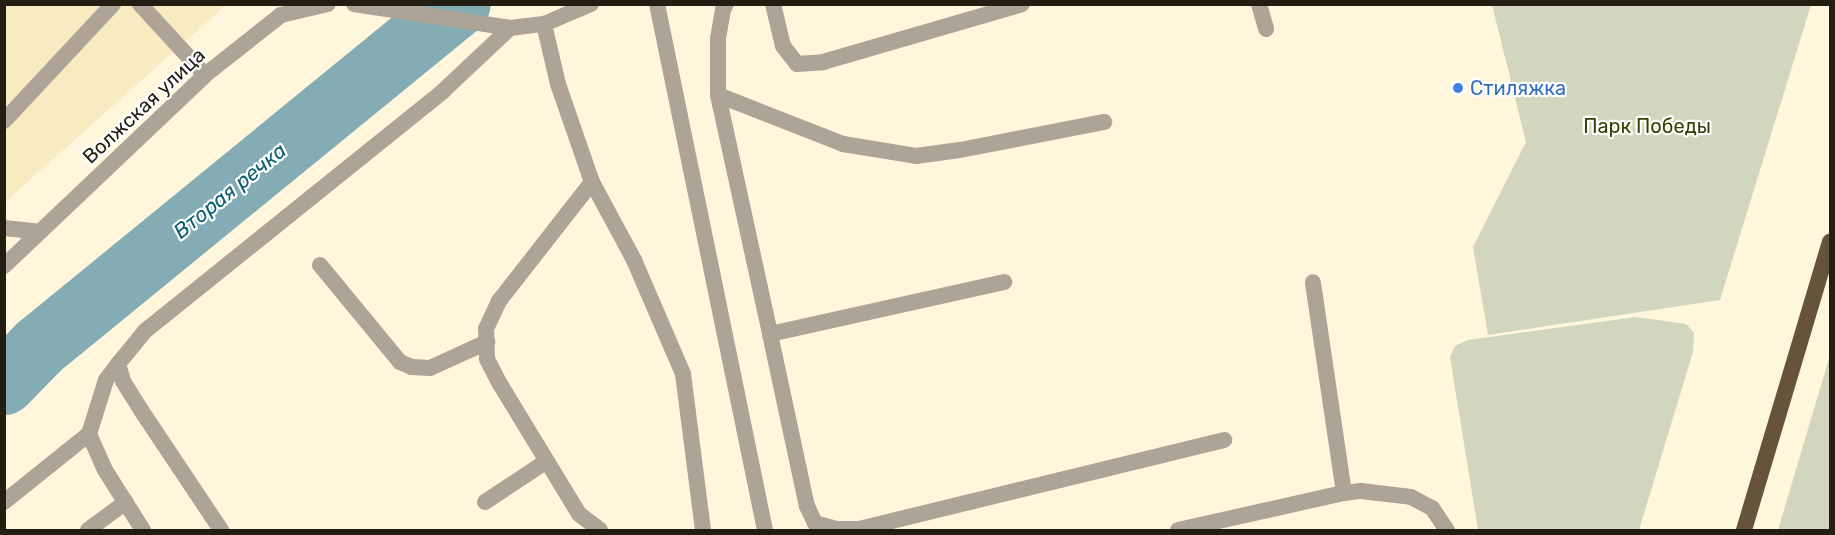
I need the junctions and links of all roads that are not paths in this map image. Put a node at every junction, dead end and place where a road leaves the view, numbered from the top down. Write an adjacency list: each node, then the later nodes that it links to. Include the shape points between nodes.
1 (113, 4): 16 (street)
2 (140, 4): 14 (street)
3 (328, 4): 14 (street, Волжская улица, via 281,15)
4 (354, 4): 12 (street)
5 (591, 4): 11 (street)
6 (657, 4): 41 (street)
7 (726, 4): 15 (street, via 718,39)
8 (773, 4): 9 (street, via 783,46 797,64 823,62)
9 (1022, 4)
10 (1259, 4): 13 (street)
11 (544, 24): 12 (street); 18 (street, via 558,84)
12 (510, 28): 28 (street, via 444,91 146,331)
13 (1266, 29)
14 (205, 75): 20 (street, Волжская улица)
15 (718, 95): 17 (street, via 843,144 916,156); 26 (street)
16 (4, 121)
17 (1104, 122)
18 (592, 182): 27 (street, via 499,302 486,329); 40 (street, via 634,261 683,374)
19 (4, 228): 20 (street)
20 (40, 232): 23 (street, Волжская улица)
21 (1830, 242): 44 (highway)
22 (320, 265): 27 (street, via 400,362 422,370)
23 (4, 266)
24 (1004, 282): 26 (street)
25 (1313, 282): 32 (street)
26 (770, 334): 30 (street, via 807,506 815,523 836,529 859,529)
27 (487, 342): 31 (street, via 487,359)
28 (118, 364): 29 (street, via 106,380); 38 (street, via 123,381)
29 (88, 434): 33 (street); 34 (street)
30 (1224, 440)
31 (547, 461): 35 (street); 39 (street, via 579,514)
32 (1344, 493): 42 (street); 43 (street, via 1361,491 1411,498 1432,508)
33 (4, 502)
34 (126, 502): 36 (street); 37 (street)
35 (484, 502)
36 (88, 531)
37 (143, 531)
38 (221, 531)
39 (600, 531)
40 (703, 531)
41 (765, 531)
42 (1178, 531)
43 (1447, 531)
44 (1744, 531)

